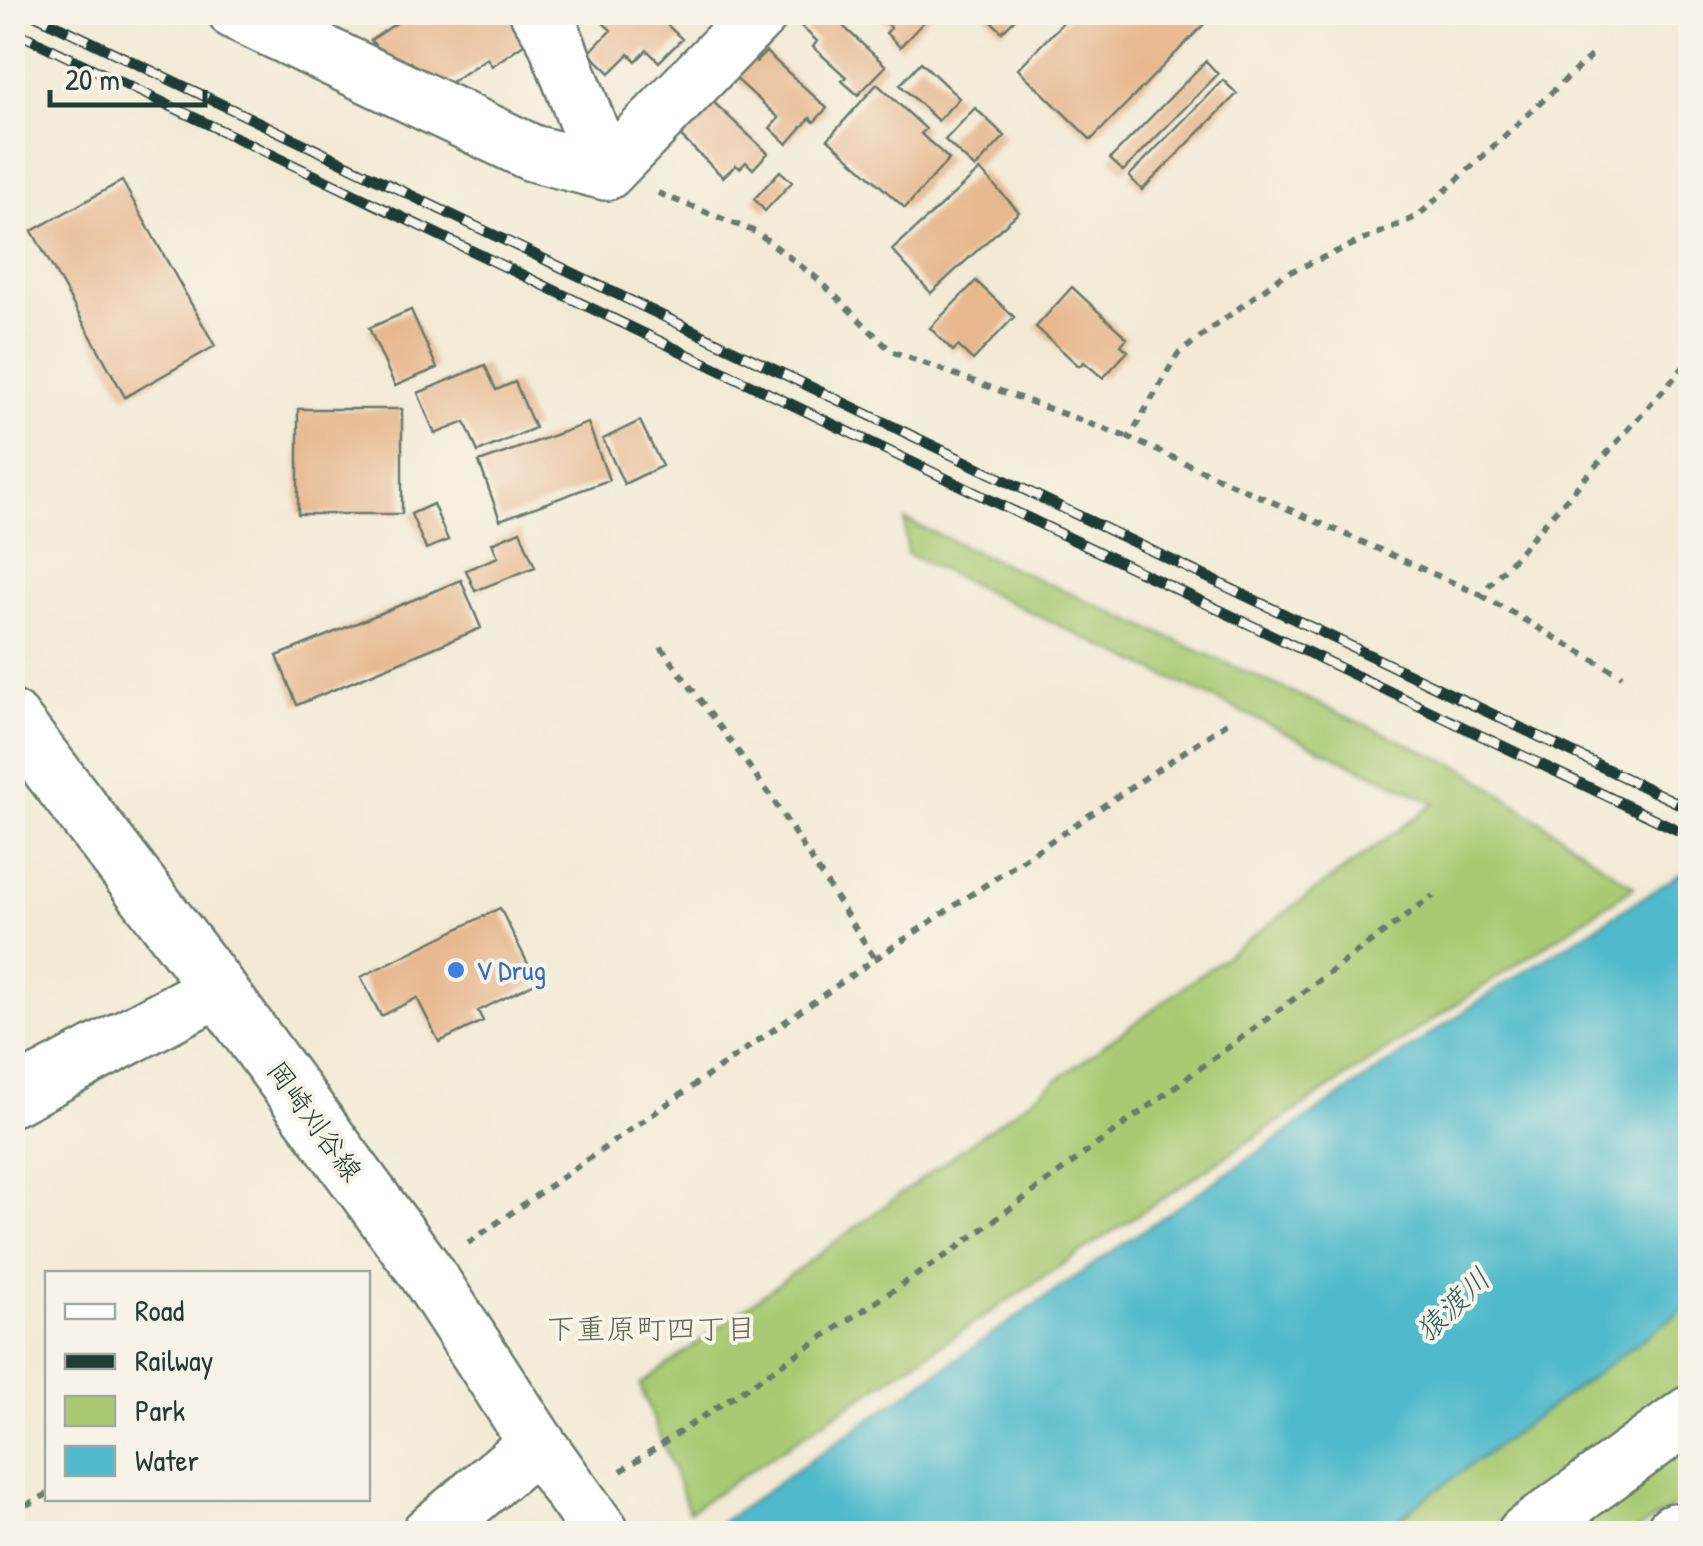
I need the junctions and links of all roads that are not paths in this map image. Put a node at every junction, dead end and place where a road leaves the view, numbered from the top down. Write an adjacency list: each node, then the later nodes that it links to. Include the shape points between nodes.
1 (236, 12): 4 (main road, via 532,154)
2 (538, 12): 4 (main road, via 555,39)
3 (761, 12): 4 (main road)
4 (606, 172)
5 (12, 720): 6 (main road, 岡崎刈谷線)
6 (218, 989): 7 (main road); 9 (main road, 岡崎刈谷線, via 426,1272)
7 (12, 1098)
8 (1690, 1414): 12 (main road)
9 (537, 1443): 10 (main road, 岡崎刈谷線); 11 (main road)
10 (590, 1516)
11 (428, 1534)
12 (1525, 1534)

